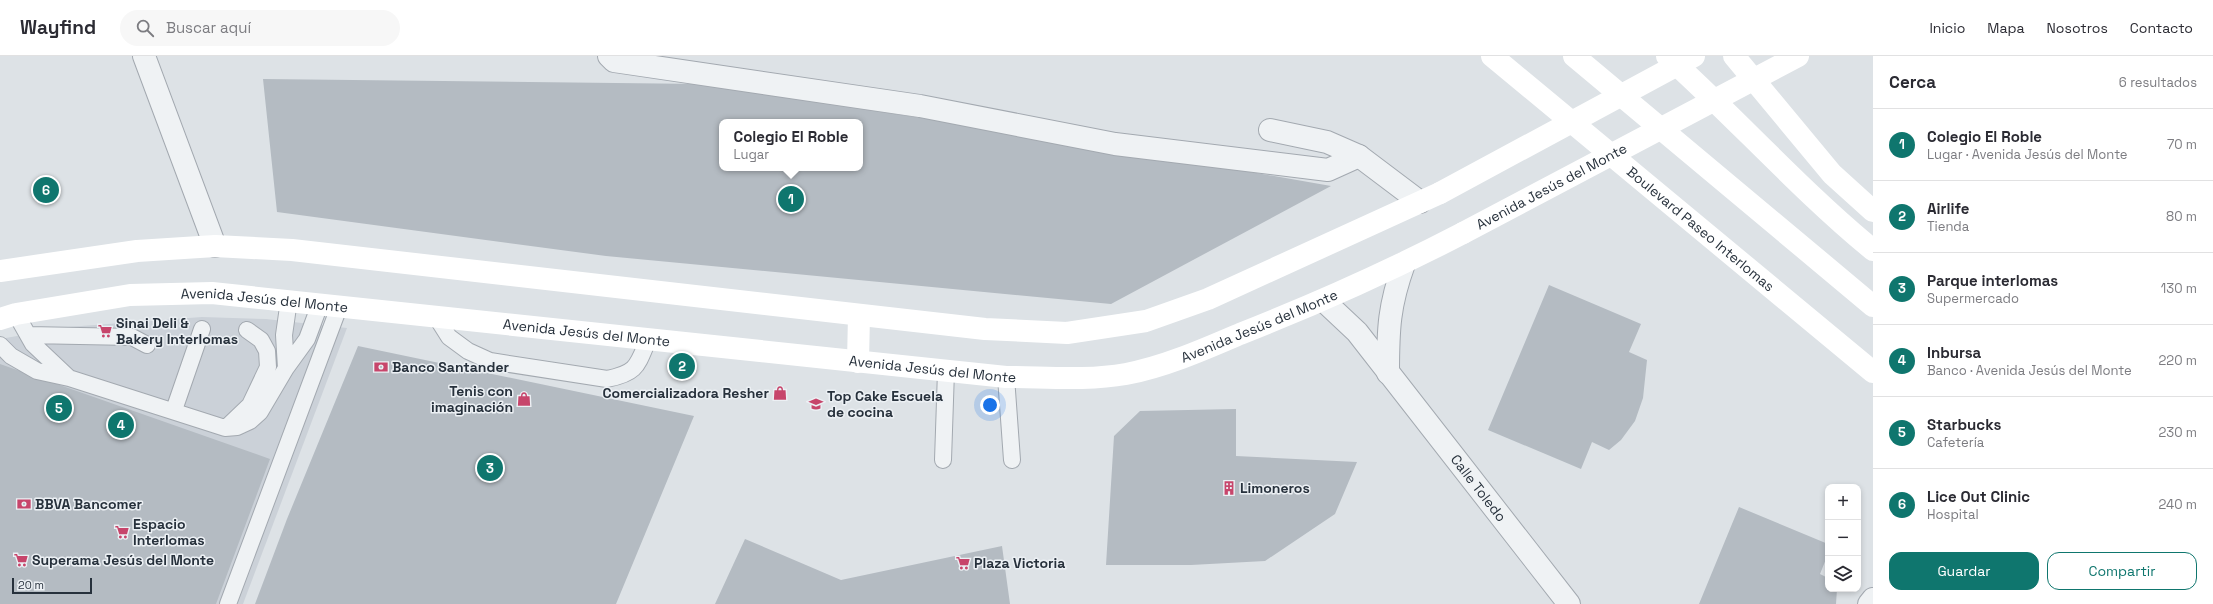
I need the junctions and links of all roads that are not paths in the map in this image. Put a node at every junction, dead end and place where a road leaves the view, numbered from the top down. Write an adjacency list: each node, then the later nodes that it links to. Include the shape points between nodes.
1 (144, 56): 13 (street)
2 (609, 56): 10 (street, via 614,61 920,106 1114,144 1328,170)
3 (1492, 56): 34 (main road, Boulevard Paseo Interlomas)
4 (1574, 56): 20 (main road)
5 (1667, 56): 14 (main road, via 1718,102 1811,197)
6 (1694, 56): 11 (main road, bridge)
7 (1734, 56): 12 (main road, via 1832,174)
8 (1798, 56): 15 (main road, Avenida Jesús del Monte, bridge)
9 (1270, 130): 10 (street, via 1327,142)
10 (1359, 156): 11 (street)
11 (1420, 202): 21 (main road, via 1208,299 1146,321 1067,333 985,330)
12 (1873, 211)
13 (215, 246): 16 (main road, via 137,251); 21 (main road, via 292,250)
14 (1873, 250)
15 (1404, 264): 18 (main road, Avenida Jesús del Monte); 33 (street, via 1389,316)
16 (0, 271)
17 (289, 300): 19 (main road, Avenida Jesús del Monte); 22 (main road, Avenida Jesús del Monte, via 212,293 130,295); 31 (lane, via 284,335)
18 (1324, 301): 33 (street, Calle Toledo, via 1357,332); 35 (main road, Avenida Jesús del Monte, via 1188,355 1126,374 1070,378)
19 (330, 306): 23 (main road, Avenida Jesús del Monte); 31 (lane); 42 (lane)
20 (1873, 306)
21 (859, 315): 30 (main road)
22 (8, 317): 26 (lane)
23 (437, 318): 27 (main road, Avenida Jesús del Monte); 27 (lane, via 449,337 468,351 490,361 607,379 626,375 639,363)
24 (202, 329): 37 (lane)
25 (247, 330): 38 (lane, via 264,345 268,367 250,405)
26 (28, 335): 29 (lane, via 132,337); 36 (lane, via 33,344)
27 (648, 340): 30 (main road, Avenida Jesús del Monte)
28 (0, 345): 36 (lane, via 11,356 37,371)
29 (146, 345)
30 (858, 362): 32 (main road, Avenida Jesús del Monte)
31 (286, 368): 38 (lane, via 260,412 250,421 237,427)
32 (946, 371): 35 (main road, Avenida Jesús del Monte); 39 (lane)
33 (1388, 372): 43 (street, Calle Toledo)
34 (1873, 372)
35 (1006, 377): 40 (lane)
36 (69, 378): 37 (lane)
37 (174, 410): 38 (lane)
38 (226, 428)
39 (943, 460)
40 (1012, 460)
41 (1873, 599): 44 (street)
42 (228, 604)
43 (1569, 604)
44 (1869, 604)

